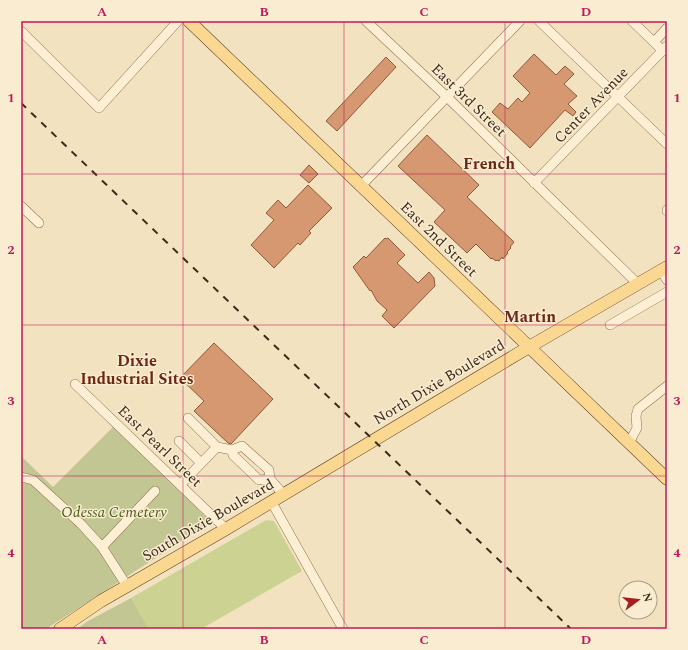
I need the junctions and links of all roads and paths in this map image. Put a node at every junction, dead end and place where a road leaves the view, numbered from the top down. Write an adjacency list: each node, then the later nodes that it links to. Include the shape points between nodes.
1 (178, 21): 9 (street, via 99,108)
2 (189, 21): 16 (main road, East 2nd Street)
3 (366, 21): 12 (street, East 3rd Street)
4 (520, 21): 12 (street)
5 (539, 21): 13 (street)
6 (632, 21): 10 (street)
7 (641, 21): 10 (street)
8 (667, 28): 10 (street)
9 (21, 31)
10 (656, 40): 11 (street)
11 (665, 48): 13 (street, Center Avenue)
12 (447, 97): 15 (street, East 3rd Street); 16 (street)
13 (618, 97): 14 (street); 15 (street, Center Avenue)
14 (667, 144)
15 (534, 183): 20 (street, East 3rd Street)
16 (361, 186): 23 (main road, East 2nd Street)
17 (21, 206): 18 (street)
18 (39, 223)
19 (665, 272): 20 (main road, North Dixie Boulevard)
20 (638, 284): 23 (main road, North Dixie Boulevard)
21 (667, 292): 22 (street)
22 (610, 325)
23 (529, 347): 27 (main road, North Dixie Boulevard); 29 (main road, East 2nd Street)
24 (74, 384): 36 (street, East Pearl Street)
25 (667, 386): 29 (street, via 638,409 637,428)
26 (188, 418): 30 (street)
27 (373, 440): 38 (main road, South Dixie Boulevard)
28 (179, 441): 32 (street)
29 (629, 443): 35 (main road, East 2nd Street)
30 (217, 447): 31 (street); 32 (street)
31 (232, 450): 34 (street, via 260,480); 34 (street, via 242,446 269,470)
32 (201, 463): 36 (street)
33 (21, 477): 41 (street, via 34,480)
34 (270, 479): 38 (street)
35 (667, 479)
36 (180, 485): 40 (street, East Pearl Street)
37 (155, 491): 41 (street)
38 (283, 494): 39 (main road, South Dixie Boulevard)
39 (271, 501): 40 (main road, South Dixie Boulevard); 44 (street)
40 (226, 529): 42 (main road, South Dixie Boulevard)
41 (102, 547): 42 (street)
42 (127, 586): 43 (main road, South Dixie Boulevard)
43 (60, 629)
44 (343, 629)

